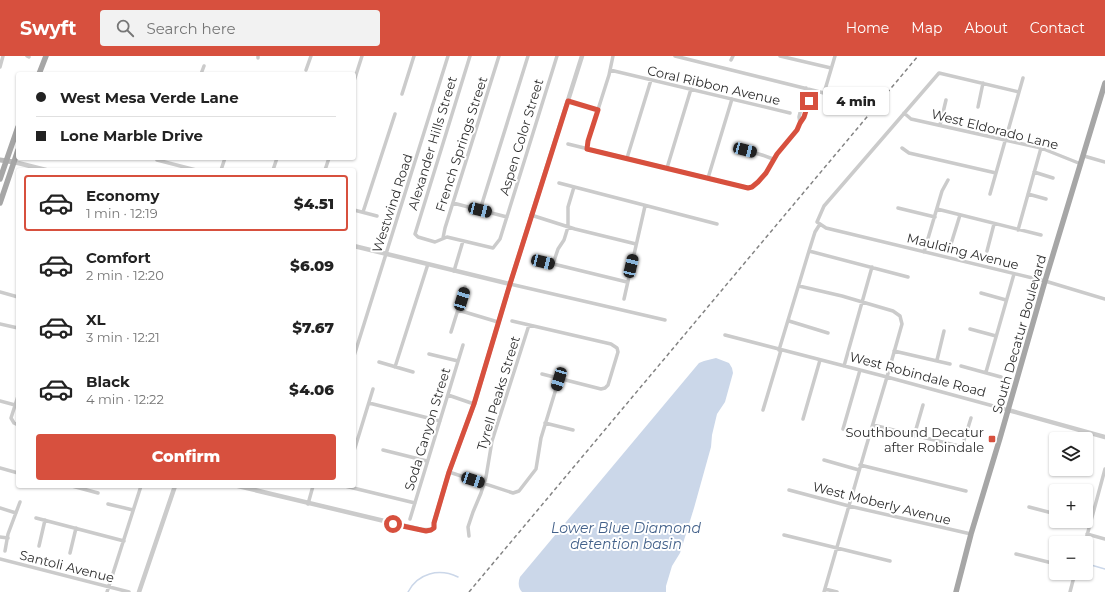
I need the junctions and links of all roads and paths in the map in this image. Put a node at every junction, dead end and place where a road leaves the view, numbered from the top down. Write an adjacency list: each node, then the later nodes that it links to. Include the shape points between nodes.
1 (4, 56): 17 (street)
2 (46, 56): 21 (main road)
3 (311, 56): 19 (street)
4 (362, 56): 23 (street)
5 (414, 56): 33 (street)
6 (448, 56): 105 (street, Westwind Road)
7 (470, 56): 97 (street, Alexander Hills Street, via 416,228 416,236 435,242)
8 (499, 56): 79 (street, French Springs Street)
9 (528, 56): 84 (street)
10 (557, 56): 89 (street, Aspen Color Street)
11 (582, 56): 37 (street)
12 (614, 56): 20 (street)
13 (675, 56): 28 (street)
14 (780, 56): 18 (street)
15 (835, 56): 18 (street)
16 (204, 66): 22 (street)
17 (0, 67)
18 (831, 68): 32 (street)
19 (306, 70)
20 (610, 70): 25 (street, Coral Ribbon Avenue); 39 (street)
21 (41, 72)
22 (202, 72)
23 (356, 75)
24 (1023, 78): 31 (street)
25 (651, 80): 29 (street, Coral Ribbon Avenue); 55 (street)
26 (983, 83): 31 (street); 38 (street); 41 (street, via 939,73)
27 (1105, 83): 54 (main road, South Decatur Boulevard)
28 (806, 88): 30 (street); 43 (street, via 799,116)
29 (691, 90): 35 (street, Coral Ribbon Avenue); 66 (street)
30 (812, 90): 32 (street); 43 (street)
31 (1019, 92): 46 (street)
32 (824, 93): 34 (street)
33 (402, 94)
34 (836, 96)
35 (732, 99): 40 (street, Coral Ribbon Avenue); 69 (street)
36 (946, 100): 44 (street)
37 (568, 101): 39 (street); 86 (street)
38 (978, 107)
39 (598, 110): 50 (street)
40 (790, 113)
41 (904, 113): 44 (street, West Eldorado Lane, via 911,118); 91 (street, via 824,206)
42 (395, 114): 85 (street)
43 (800, 123): 56 (street)
44 (940, 125): 46 (street, West Eldorado Lane)
45 (16, 131): 57 (main road)
46 (1006, 141): 49 (street, West Eldorado Lane); 68 (street)
47 (568, 144): 50 (street)
48 (902, 148): 68 (street, via 909,153)
49 (1041, 148): 63 (street, West Eldorado Lane); 67 (street)
50 (587, 149): 55 (street)
51 (745, 150): 56 (street)
52 (0, 156): 57 (main road)
53 (16, 156): 60 (main road)
54 (1084, 156): 61 (street); 63 (main road, South Decatur Boulevard)
55 (627, 158): 66 (street)
56 (773, 159): 69 (street, via 766,173 752,187)
57 (3, 160): 60 (main road); 71 (main road)
58 (157, 160): 62 (street)
59 (172, 160): 62 (street)
60 (14, 162): 64 (street); 78 (main road)
61 (1105, 162)
62 (171, 164): 65 (street)
63 (1081, 164): 113 (main road, South Decatur Boulevard)
64 (38, 168)
65 (188, 168)
66 (667, 168): 69 (street)
67 (1034, 172): 70 (street); 76 (street)
68 (996, 173): 75 (street)
69 (708, 178)
70 (1053, 178)
71 (0, 179)
72 (948, 180): 82 (street)
73 (559, 183): 74 (street)
74 (574, 187): 80 (street); 94 (street, via 569,202)
75 (990, 194)
76 (1028, 194): 77 (street); 95 (street)
77 (1046, 198)
78 (0, 203)
79 (453, 203): 84 (street); 97 (street, French Springs Street)
80 (645, 206): 92 (street); 99 (street)
81 (898, 208): 90 (street)
82 (937, 209): 87 (street); 90 (street)
83 (356, 210): 85 (street)
84 (480, 210): 89 (street)
85 (363, 212): 88 (street)
86 (531, 215): 94 (street); 115 (street)
87 (960, 215): 93 (street); 100 (street)
88 (377, 216)
89 (507, 217): 98 (street, Aspen Color Street, via 496,246 491,248)
90 (934, 217): 104 (street)
91 (818, 223): 102 (street); 104 (street, Maulding Avenue, via 826,228)
92 (717, 224)
93 (994, 224): 95 (street); 103 (street)
94 (568, 227): 99 (street); 108 (street)
95 (1018, 230): 96 (street)
96 (1041, 236)
97 (443, 238): 98 (street)
98 (463, 241): 110 (street)
99 (636, 244): 114 (street)
100 (951, 244)
101 (356, 246): 105 (street)
102 (809, 251): 109 (street); 116 (street)
103 (987, 251)
104 (924, 252): 111 (street, Maulding Avenue)
105 (386, 254): 107 (street); 140 (street, Westwind Road)
106 (534, 259): 108 (street)
107 (428, 264): 110 (street); 151 (street)
108 (553, 264): 114 (street)
109 (872, 267): 112 (street); 124 (street)
110 (454, 270): 115 (street)
111 (1014, 274): 113 (street, Maulding Avenue); 123 (street)
112 (908, 277)
113 (1045, 281): 122 (street, Maulding Avenue); 168 (main road, South Decatur Boulevard)
114 (627, 282): 121 (street)
115 (510, 284): 127 (street); 129 (street)
116 (799, 286): 124 (street); 128 (street)
117 (465, 287): 125 (street)
118 (0, 292): 120 (street)
119 (981, 293): 123 (street)
120 (16, 296)
121 (624, 299)
122 (1105, 299)
123 (1006, 300): 138 (street)
124 (862, 302): 142 (street, via 893,311 900,316 902,324); 149 (street)
125 (458, 310): 129 (street); 135 (street)
126 (512, 320): 131 (street)
127 (665, 320)
128 (789, 321): 136 (street); 141 (street)
129 (498, 322): 164 (street)
130 (0, 324): 132 (street)
131 (529, 325): 158 (street, via 611,344 617,348 618,352 605,388 601,390); 191 (street, Tyrell Peaks Street, via 492,441)
132 (16, 328)
133 (970, 329): 138 (street)
134 (944, 331): 145 (street)
135 (451, 332)
136 (828, 332)
137 (725, 335): 141 (street, West Robindale Road)
138 (996, 336): 154 (street)
139 (463, 345): 146 (street, Soda Canyon Street)
140 (356, 350)
141 (780, 350): 144 (street, West Robindale Road); 167 (street)
142 (894, 351): 145 (street); 156 (street)
143 (429, 354): 146 (street)
144 (820, 360): 149 (street, West Robindale Road); 170 (street)
145 (937, 360): 148 (street)
146 (458, 361): 160 (street, Soda Canyon Street)
147 (379, 362): 151 (street)
148 (950, 364)
149 (844, 366): 152 (street, West Robindale Road)
150 (961, 366): 154 (street)
151 (395, 367): 153 (street)
152 (860, 370): 156 (street, West Robindale Road); 175 (street)
153 (413, 372)
154 (986, 372): 157 (street)
155 (542, 374): 158 (street)
156 (887, 377): 168 (street, West Robindale Road); 174 (street)
157 (1001, 377)
158 (559, 379): 172 (street)
159 (373, 388): 163 (street)
160 (448, 395): 164 (street); 171 (street, Soda Canyon Street)
161 (0, 401): 165 (street)
162 (16, 402): 165 (street)
163 (369, 403): 171 (street); 179 (street)
164 (474, 404): 190 (street)
165 (15, 405): 173 (street, via 11,418)
166 (923, 405): 177 (street)
167 (763, 410)
168 (1008, 410): 178 (street, West Robindale Road); 217 (main road, South Decatur Boulevard)
169 (971, 418): 180 (street)
170 (803, 420)
171 (440, 421): 184 (street, Soda Canyon Street)
172 (545, 423): 176 (street); 191 (street, via 536,469 519,491 513,493)
173 (16, 424)
174 (873, 425): 177 (street); 185 (street)
175 (843, 429)
176 (573, 430)
177 (914, 436): 180 (street)
178 (1105, 437)
179 (356, 445)
180 (962, 447): 182 (street)
181 (383, 450): 184 (street)
182 (979, 451)
183 (824, 460): 188 (street)
184 (427, 462): 202 (street, Soda Canyon Street)
185 (860, 465): 188 (street); 199 (street)
186 (0, 468): 189 (street)
187 (1105, 469): 211 (street)
188 (859, 470): 205 (street)
189 (16, 472)
190 (449, 472): 191 (street); 204 (street, via 434,528 431,530)
191 (484, 484): 220 (street, Tyrell Peaks Street, via 469,523)
192 (82, 488): 200 (street)
193 (140, 488): 208 (street)
194 (174, 488): 238 (street)
195 (246, 488): 204 (street)
196 (312, 488): 204 (street)
197 (353, 488): 202 (street)
198 (790, 490): 205 (street, West Moberly Avenue)
199 (966, 491)
200 (98, 493)
201 (20, 502): 210 (street)
202 (415, 503): 213 (street, Soda Canyon Street)
203 (108, 504): 208 (street)
204 (308, 504)
205 (849, 506): 217 (street, West Moberly Avenue); 226 (street)
206 (1028, 506): 209 (street)
207 (0, 508): 210 (street)
208 (134, 510): 224 (street)
209 (1049, 512)
210 (16, 513): 222 (street)
211 (1093, 513)
212 (36, 518): 214 (street)
213 (410, 519)
214 (45, 520): 215 (street); 225 (street)
215 (76, 528): 224 (street); 228 (street)
216 (1089, 528): 218 (street)
217 (971, 534): 240 (main road, South Decatur Boulevard)
218 (1087, 534): 223 (street)
219 (784, 535): 226 (street)
220 (469, 536)
221 (0, 537): 222 (street)
222 (8, 538): 227 (street)
223 (1105, 539)
224 (124, 541): 234 (street)
225 (38, 546)
226 (837, 547): 231 (street); 235 (street)
227 (4, 551)
228 (70, 553)
229 (1016, 554): 232 (street)
230 (0, 559): 234 (street, Santoli Avenue)
231 (890, 561)
232 (1049, 562)
233 (1074, 580): 241 (street)
234 (109, 587): 236 (street); 237 (street, Santoli Avenue)
235 (824, 590): 239 (street)
236 (107, 592)
237 (129, 592)
238 (139, 592)
239 (837, 592)
240 (956, 592)
241 (1070, 592)

